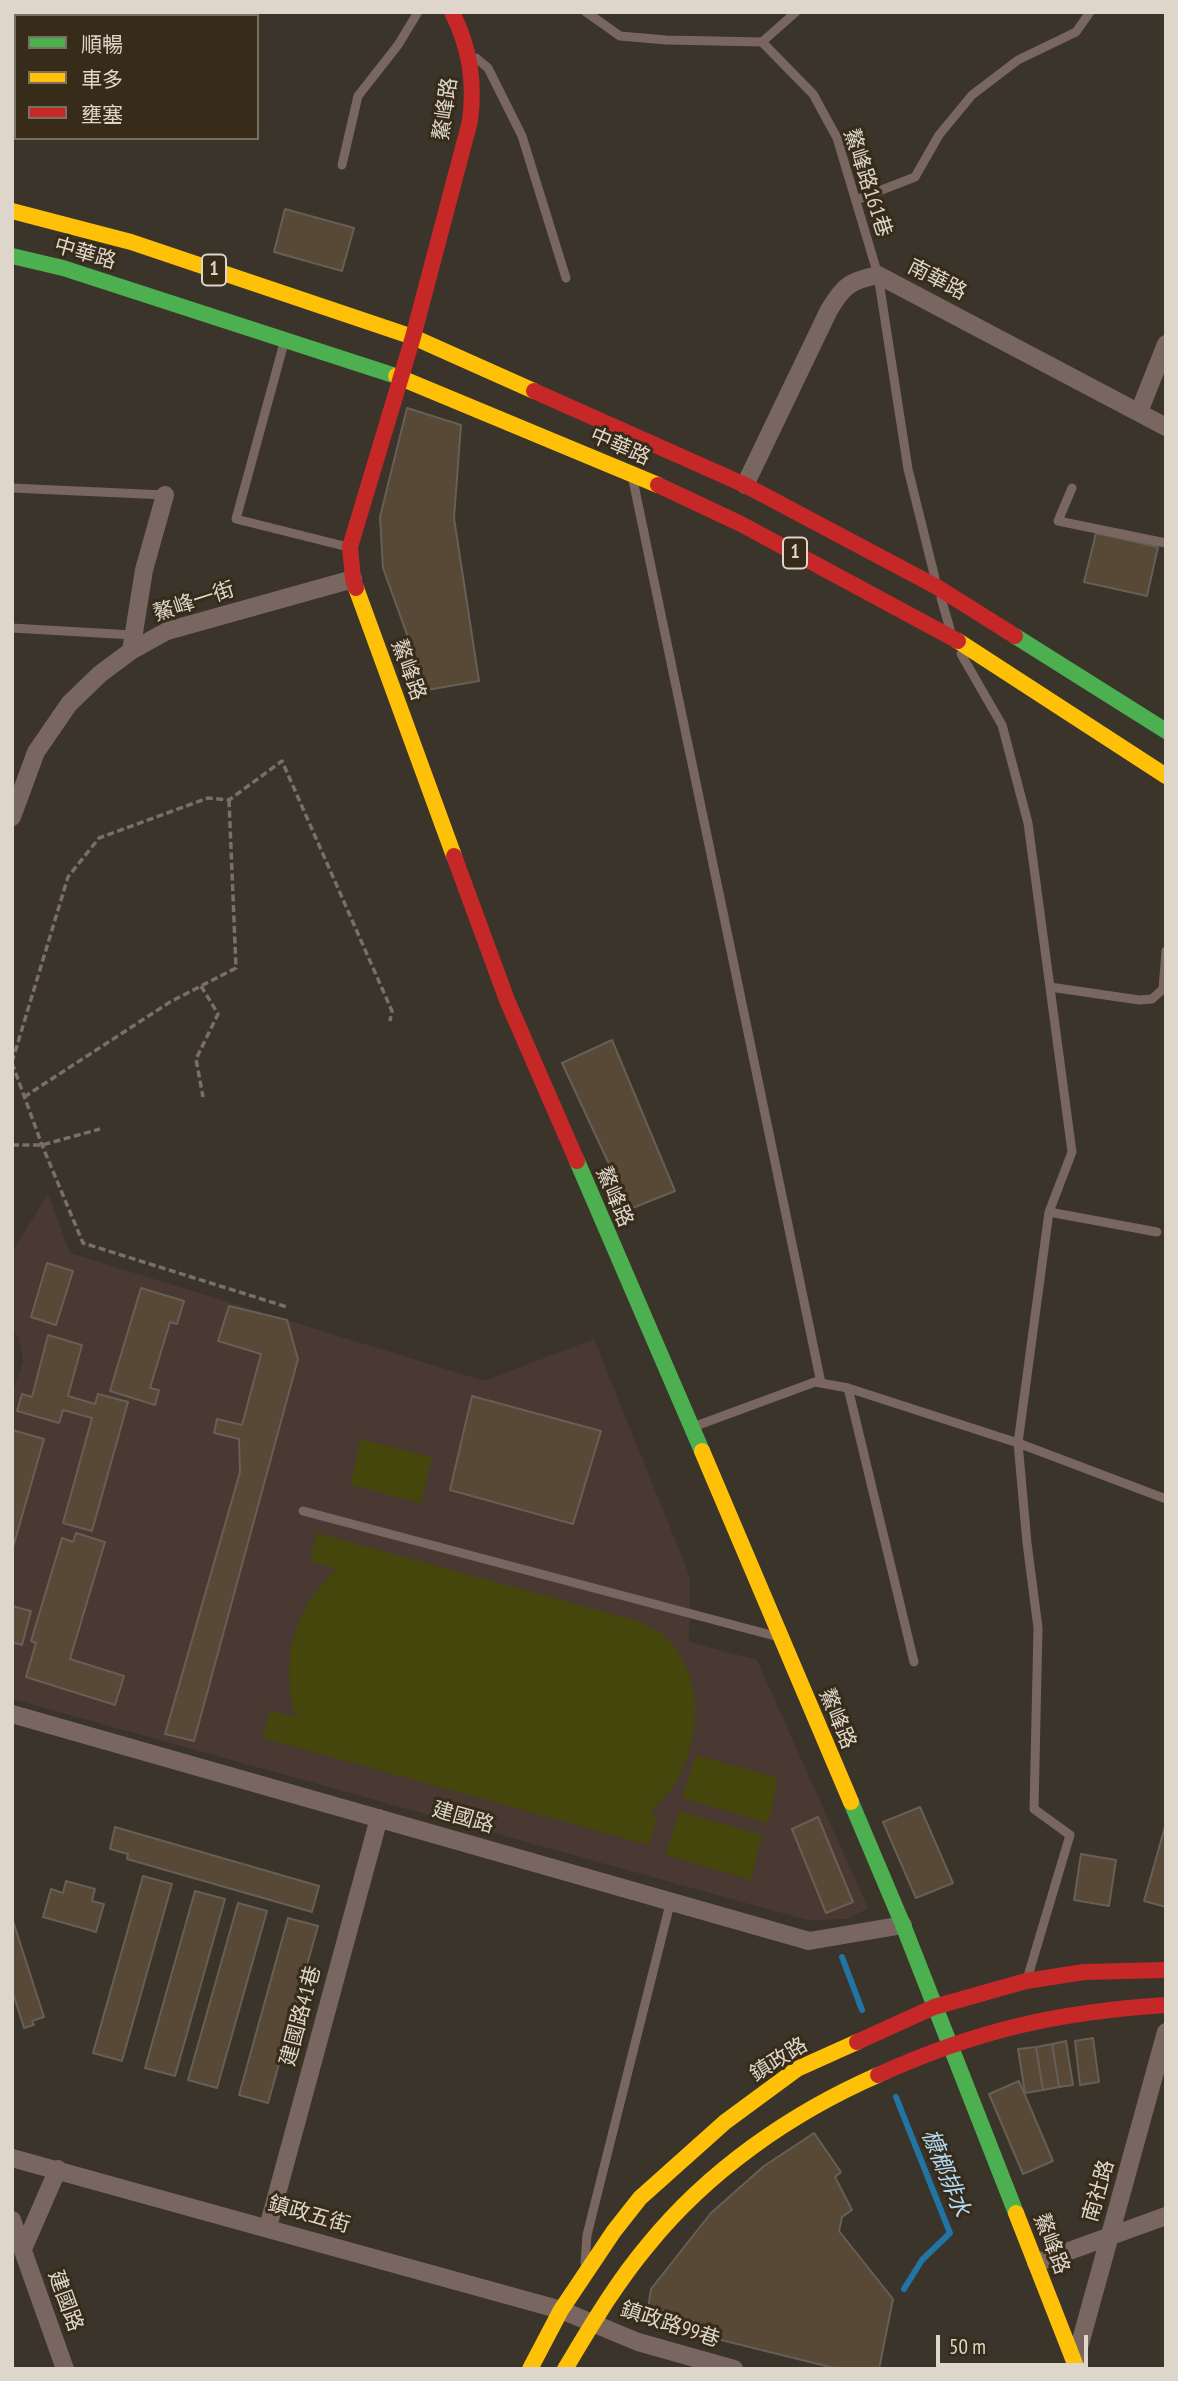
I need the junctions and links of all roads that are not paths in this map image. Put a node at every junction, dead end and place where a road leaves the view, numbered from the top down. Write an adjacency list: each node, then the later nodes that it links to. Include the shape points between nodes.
1 (418, 12): 8 (lane, via 358,96)
2 (452, 12): 7 (street, 鰲峰路)
3 (586, 12): 6 (lane, via 620,36)
4 (796, 12): 6 (lane)
5 (1090, 12): 9 (lane, via 1076,32 1018,60 972,94 939,135 915,177)
6 (762, 43): 9 (lane, 鰲峰路161巷, via 813,94 837,138)
7 (470, 53): 13 (lane, via 488,68 522,136); 14 (street, 鰲峰路, via 474,89 470,121)
8 (342, 165)
9 (856, 201): 12 (lane, 鰲峰路161巷)
10 (12, 211): 14 (street, 中華路 / 1, via 131,242)
11 (12, 256): 15 (street, 中華路 / 1)
12 (878, 275): 18 (street, 南華路); 21 (street, 南華路, via 853,281 834,301); 28 (lane, 鰲峰路161巷, via 908,468)
13 (566, 278)
14 (413, 337): 17 (street, 鰲峰路); 21 (street, 中華路 / 1)
15 (285, 338): 17 (street, 中華路 / 1); 26 (lane, via 236,519)
16 (1166, 344): 18 (street)
17 (400, 377): 20 (street, 中華路 / 1); 26 (street, 鰲峰路)
18 (1139, 412): 19 (street, 南華路)
19 (1166, 427)
20 (631, 473): 30 (street, 中華路 / 1, via 741,524); 39 (lane)
21 (746, 485): 28 (street, 中華路 / 1)
22 (12, 488): 24 (lane)
23 (1072, 488): 25 (lane, via 1058,521)
24 (165, 495): 31 (street, via 144,570)
25 (1166, 543)
26 (350, 547): 27 (street, 鰲峰路)
27 (353, 579): 31 (street, 鰲峰一街); 41 (street, 鰲峰路, via 507,1000)
28 (937, 587): 30 (lane, 鰲峰路161巷); 32 (street, 中華路 / 1)
29 (12, 628): 31 (lane)
30 (952, 637): 33 (street, 中華路 / 1); 36 (lane, 鰲峰路161巷, via 1002,725 1028,823)
31 (132, 643): 34 (street, 鰲峰一街, via 69,704 36,752)
32 (1166, 731)
33 (1166, 776)
34 (12, 815)
35 (1166, 951): 36 (lane, via 1163,989 1152,999)
36 (1050, 987): 37 (lane, 鰲峰路161巷, via 1072,1152)
37 (1049, 1212): 38 (lane); 42 (lane, 鰲峰路161巷)
38 (1157, 1232)
39 (821, 1383): 40 (lane); 41 (lane)
40 (848, 1388): 42 (lane); 46 (lane)
41 (692, 1427): 45 (street, 鰲峰路)
42 (1017, 1443): 43 (lane); 52 (lane, 鰲峰路161巷, via 1038,1628 1034,1809 1070,1835)
43 (1166, 1499)
44 (303, 1511): 45 (lane)
45 (779, 1637): 50 (street, 鰲峰路)
46 (914, 1662)
47 (12, 1714): 48 (street, 建國路)
48 (379, 1818): 49 (street, 建國路); 61 (street, 建國路41巷)
49 (671, 1900): 50 (street, 建國路, via 809,1941); 65 (lane, via 587,2235)
50 (903, 1925): 54 (street, 鰲峰路)
51 (1166, 1970): 52 (street, 鎮政路, via 1084,1972)
52 (1026, 1981): 54 (street, 鎮政路)
53 (1166, 2005): 56 (street, via 1108,2008 1005,2027)
54 (934, 2007): 56 (street, 鰲峰路); 65 (street, 鎮政路, via 797,2069 724,2122 640,2198)
55 (1166, 2032): 62 (street, 南社路)
56 (950, 2046): 64 (street, 鰲峰路); 67 (street, via 836,2094 740,2156 662,2228)
57 (12, 2158): 58 (street, 鎮政五街)
58 (58, 2169): 61 (street, 鎮政五街); 63 (street)
59 (1166, 2216): 62 (street)
60 (12, 2220): 63 (street, 建國路)
61 (268, 2227): 66 (street, 鎮政五街)
62 (1109, 2236): 64 (street); 68 (street, 南社路)
63 (23, 2249): 69 (street, 建國路)
64 (1035, 2263): 68 (street, 鰲峰路)
65 (584, 2275): 66 (street, 鎮政路)
66 (561, 2310): 67 (street, 鎮政五街); 70 (street, 鎮政路)
67 (592, 2323): 71 (street); 72 (street, 鎮政路99巷, via 638,2342)
68 (1076, 2366)
69 (65, 2369)
70 (530, 2369)
71 (565, 2369)
72 (734, 2369)

